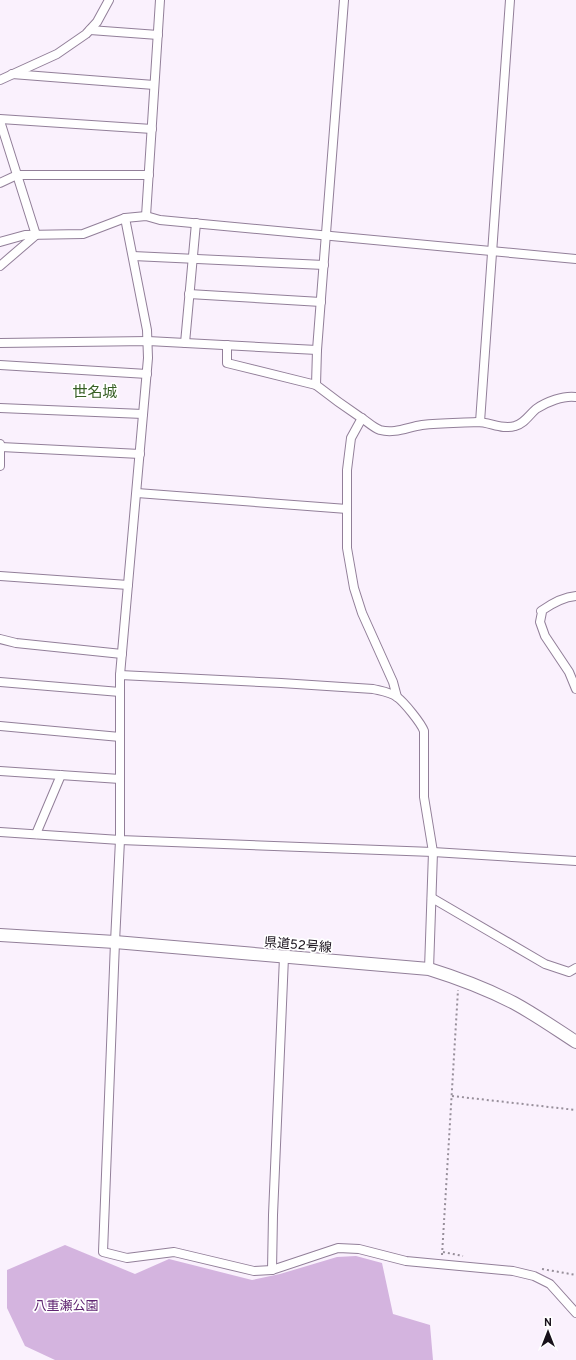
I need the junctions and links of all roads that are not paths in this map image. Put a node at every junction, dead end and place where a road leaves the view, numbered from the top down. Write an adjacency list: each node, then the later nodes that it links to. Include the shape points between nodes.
1 (109, 0): 5 (street)
2 (160, 0): 6 (street)
3 (344, 0): 19 (street)
4 (510, 0): 21 (street)
5 (90, 30): 6 (street); 7 (street, via 56,54)
6 (158, 35): 9 (street)
7 (12, 74): 8 (street); 9 (street)
8 (0, 80)
9 (154, 85): 11 (street)
10 (0, 120): 11 (street); 12 (street)
11 (152, 129): 13 (street)
12 (16, 175): 13 (street); 14 (street); 18 (street)
13 (149, 176): 15 (street)
14 (0, 182)
15 (146, 216): 16 (street); 17 (street, via 160,220)
16 (125, 218): 18 (street, via 84,234); 22 (street)
17 (196, 223): 19 (street); 23 (street)
18 (36, 235): 20 (street, via 25,235); 26 (street)
19 (326, 235): 21 (street); 25 (street)
20 (0, 242)
21 (491, 251): 24 (street); 41 (street)
22 (133, 256): 23 (street); 29 (street)
23 (192, 259): 25 (street); 27 (street)
24 (576, 259)
25 (324, 265): 28 (street)
26 (0, 266)
27 (189, 294): 28 (street); 31 (street)
28 (321, 302): 33 (street)
29 (148, 341): 30 (street); 31 (street); 35 (street)
30 (0, 343)
31 (185, 343): 32 (street)
32 (227, 345): 33 (street); 36 (street, via 227,363)
33 (317, 350): 36 (street)
34 (0, 365): 35 (street)
35 (147, 374): 39 (street)
36 (316, 385): 40 (street)
37 (576, 397): 41 (street, via 553,400 515,426 503,428)
38 (0, 408): 39 (street)
39 (144, 414): 43 (street)
40 (362, 418): 41 (street, via 380,430 393,432 421,425); 46 (street, via 351,438 347,470)
41 (480, 422)
42 (0, 446): 43 (street); 44 (street)
43 (140, 454): 45 (street)
44 (0, 466)
45 (137, 493): 46 (street); 48 (street)
46 (347, 509): 56 (street, via 347,548 354,588)
47 (0, 576): 48 (street)
48 (128, 585): 51 (street)
49 (576, 596): 54 (street, via 549,605 541,611 540,622 545,636 569,672)
50 (0, 638): 51 (street, via 16,643)
51 (122, 654): 52 (street)
52 (120, 675): 55 (street); 56 (street, via 373,689)
53 (0, 682): 55 (street)
54 (576, 689)
55 (120, 692): 58 (street)
56 (397, 697): 65 (street, via 421,724 424,731 424,797)
57 (0, 726): 58 (street)
58 (120, 737): 61 (street)
59 (0, 771): 60 (street)
60 (60, 775): 61 (street); 63 (street)
61 (120, 779): 64 (street)
62 (0, 832): 63 (street)
63 (36, 834): 64 (street)
64 (120, 840): 65 (street); 69 (street)
65 (433, 852): 66 (street); 67 (street)
66 (576, 861)
67 (432, 898): 71 (street, via 546,964 569,972); 72 (street)
68 (0, 935): 69 (main road, 県道52号線)
69 (115, 942): 70 (main road, 県道52号線); 74 (street, via 103,1252 127,1258 174,1252 254,1272)
70 (284, 957): 72 (main road, 県道52号線); 74 (street)
71 (576, 968)
72 (429, 969): 73 (main road, 県道52号線, via 513,1003)
73 (576, 1042)
74 (272, 1270): 75 (street, via 338,1248 359,1249 406,1261 513,1271 534,1276 550,1284)
75 (576, 1313)

